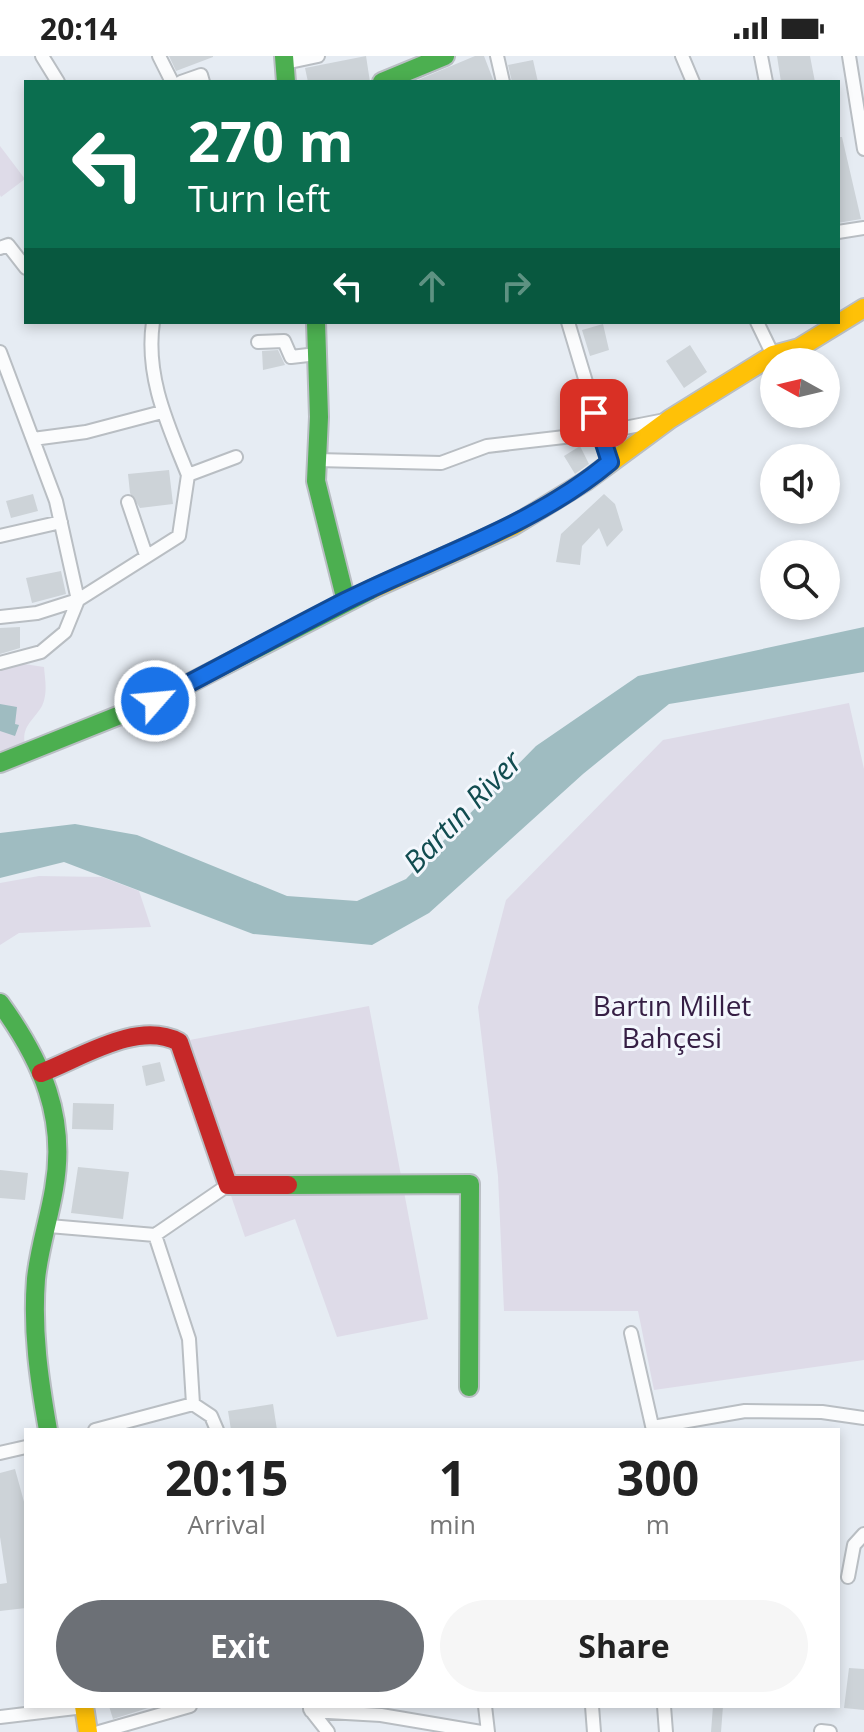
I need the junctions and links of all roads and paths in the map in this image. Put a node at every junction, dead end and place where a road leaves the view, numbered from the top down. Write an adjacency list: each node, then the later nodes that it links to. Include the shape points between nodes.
1 (42, 56): 10 (street)
2 (159, 56): 11 (street)
3 (318, 56): 9 (street)
4 (445, 56): 14 (street)
5 (497, 56): 15 (street)
6 (682, 56): 16 (street)
7 (761, 56): 17 (street)
8 (849, 56): 18 (street)
9 (285, 67)
10 (57, 80)
11 (171, 80)
12 (187, 80): 13 (street, via 201,75)
13 (202, 80)
14 (387, 80)
15 (503, 80)
16 (692, 80)
17 (766, 80)
18 (864, 149)
19 (864, 228): 20 (street)
20 (840, 232)
21 (0, 248): 22 (street, via 8,245)
22 (24, 265)
23 (864, 308): 24 (street)
24 (840, 323)
25 (153, 324): 36 (street, via 151,366)
26 (316, 324): 34 (street)
27 (569, 324): 38 (street)
28 (758, 324): 31 (street)
29 (838, 324): 32 (street)
30 (258, 342): 34 (street, via 284,341 297,359)
31 (770, 348)
32 (799, 348)
33 (0, 352): 39 (street)
34 (317, 354): 41 (street)
35 (760, 363): 37 (street)
36 (162, 412): 39 (street, via 86,432); 43 (street)
37 (670, 419): 38 (street); 42 (street)
38 (599, 433): 41 (street, via 487,446 441,463); 42 (street)
39 (33, 439): 45 (street)
40 (236, 457): 43 (street)
41 (317, 460): 49 (street, via 316,481)
42 (610, 462): 49 (street, via 513,526)
43 (188, 475): 47 (street, via 179,536)
44 (128, 502): 47 (street)
45 (61, 522): 46 (street); 48 (street)
46 (0, 536)
47 (146, 555): 48 (street)
48 (78, 600): 50 (street); 51 (street, via 65,632 41,652)
49 (346, 601): 52 (street, via 155,701)
50 (0, 617)
51 (0, 663)
52 (0, 763)
53 (0, 1003): 54 (street)
54 (41, 1073): 55 (street, via 156,1034 179,1042); 56 (street, via 58,1126)
55 (228, 1185): 57 (street); 59 (street, via 470,1184)
56 (49, 1226): 57 (street); 62 (street, via 40,1255 34,1332)
57 (155, 1235): 60 (street, via 189,1339)
58 (631, 1333): 65 (street)
59 (469, 1387)
60 (193, 1404): 63 (street); 64 (street, via 211,1416)
61 (864, 1418): 66 (street, via 745,1411)
62 (48, 1428)
63 (103, 1428)
64 (216, 1428)
65 (653, 1428)
66 (658, 1428)
67 (24, 1447): 68 (street)
68 (0, 1453)
69 (864, 1534): 70 (street, via 854,1545)
70 (848, 1577)
71 (76, 1708): 79 (street)
72 (84, 1708): 81 (street)
73 (183, 1708): 82 (street)
74 (309, 1708): 80 (street); 83 (street)
75 (410, 1708): 80 (street)
76 (485, 1708): 85 (street)
77 (592, 1708): 86 (street)
78 (664, 1708): 87 (street)
79 (0, 1717)
80 (413, 1720): 84 (street)
81 (88, 1732)
82 (99, 1732)
83 (328, 1732)
84 (481, 1732)
85 (488, 1732)
86 (594, 1732)
87 (666, 1732)

